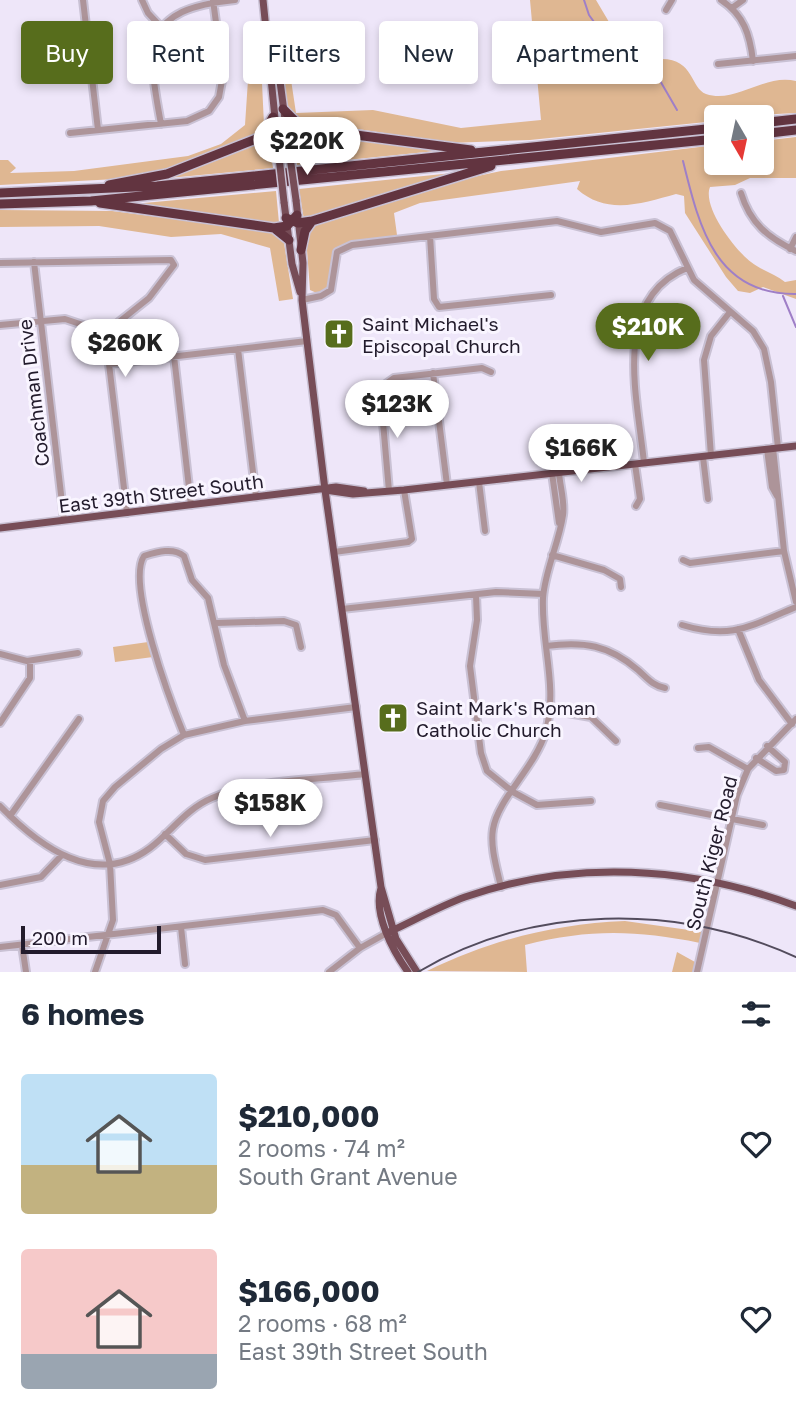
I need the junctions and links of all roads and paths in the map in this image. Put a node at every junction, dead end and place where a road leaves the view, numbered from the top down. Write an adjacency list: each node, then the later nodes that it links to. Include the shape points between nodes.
1 (83, 0): 27 (street)
2 (142, 0): 11 (street)
3 (235, 0): 8 (street)
4 (263, 0): 13 (main road)
5 (671, 0): 10 (street)
6 (721, 0): 9 (street)
7 (743, 0): 9 (street)
8 (214, 1): 12 (street, via 184,9); 24 (street, via 222,88 213,107 200,117)
9 (732, 8): 15 (street, via 749,35)
10 (666, 10)
11 (156, 21)
12 (169, 21)
13 (266, 21)
14 (796, 56): 15 (street)
15 (753, 61): 16 (street)
16 (719, 64)
17 (155, 84): 24 (street)
18 (269, 84): 21 (main road)
19 (280, 84): 20 (main road)
20 (283, 109): 25 (highway); 31 (main road)
21 (273, 117): 31 (main road); 32 (highway)
22 (796, 119): 23 (highway)
23 (774, 122)
24 (161, 124): 27 (street)
25 (302, 128): 31 (highway); 34 (highway)
26 (704, 129): 34 (highway)
27 (98, 130): 29 (street)
28 (796, 130): 30 (highway)
29 (70, 133)
30 (774, 133)
31 (281, 135): 32 (highway); 41 (main road, bridge, via 284,202); 41 (main road, bridge, via 290,157 296,200)
32 (261, 137): 36 (highway, via 167,174)
33 (704, 140): 35 (highway)
34 (483, 152): 36 (highway)
35 (508, 160): 39 (highway); 42 (highway)
36 (94, 190): 37 (highway)
37 (0, 193)
38 (741, 193): 48 (street, via 760,229)
39 (91, 201): 40 (highway); 43 (highway)
40 (0, 204)
41 (292, 221): 42 (highway); 43 (highway); 46 (main road); 47 (main road)
42 (312, 222): 47 (highway)
43 (274, 228): 46 (highway)
44 (430, 236): 51 (street, via 557,221 601,232 655,223 670,231); 52 (street, via 434,299 444,308); 53 (street, via 344,247 334,258 331,289)
45 (796, 237): 48 (street)
46 (289, 240): 53 (main road)
47 (301, 250): 53 (main road)
48 (793, 250)
49 (34, 262): 50 (street); 55 (street, Coachman Drive); 57 (street, via 171,260 173,265 155,292)
50 (0, 263)
51 (687, 268): 54 (street); 67 (street, via 655,291 642,310 636,331)
52 (551, 295)
53 (302, 300): 58 (main road)
54 (730, 312): 65 (street, via 753,331 767,357); 66 (street, via 711,336 704,360)
55 (40, 321): 56 (street); 57 (street, via 74,321); 80 (street, Coachman Drive)
56 (0, 325)
57 (100, 337): 61 (street)
58 (307, 341): 59 (street); 72 (main road)
59 (238, 349): 60 (street); 75 (street)
60 (174, 356): 61 (street); 77 (street)
61 (109, 364): 79 (street)
62 (491, 372): 63 (street, via 482,368)
63 (433, 373): 71 (street); 74 (street, via 394,377 380,388)
64 (796, 446): 65 (main road, East 39th Street South)
65 (773, 448): 66 (main road, East 39th Street South); 83 (street, via 772,487)
66 (707, 456): 67 (main road, East 39th Street South); 76 (street)
67 (644, 463): 68 (main road, East 39th Street South)
68 (635, 464): 69 (main road, East 39th Street South); 78 (street, via 640,499)
69 (556, 473): 70 (main road, East 39th Street South); 85 (street, via 560,524)
70 (479, 482): 71 (main road, East 39th Street South); 82 (street)
71 (447, 485): 73 (main road, East 39th Street South)
72 (325, 490): 74 (main road, East 39th Street South); 75 (main road, East 39th Street South); 84 (main road)
73 (404, 490): 74 (main road, East 39th Street South); 84 (street, via 412,539)
74 (389, 491)
75 (256, 497): 77 (main road, East 39th Street South)
76 (708, 499)
77 (191, 505): 79 (main road, East 39th Street South)
78 (636, 506)
79 (127, 513): 80 (main road, East 39th Street South)
80 (64, 520): 81 (main road, East 39th Street South)
81 (0, 528)
82 (485, 531)
83 (784, 551): 86 (street); 90 (street)
84 (334, 552): 91 (main road)
85 (552, 555): 87 (street, via 604,570 620,579); 88 (street)
86 (683, 561)
87 (621, 587)
88 (543, 594): 89 (street); 95 (street)
89 (476, 595): 91 (street); 114 (street, via 470,666 483,762 494,779)
90 (796, 605): 94 (street)
91 (342, 609): 101 (main road)
92 (216, 623): 96 (street, via 284,621 296,625); 104 (street, via 224,665); 107 (street, via 208,598 192,580 184,556 179,552 144,556 139,573 143,612)
93 (682, 625): 94 (street, via 708,633)
94 (738, 629): 105 (street, via 759,680)
95 (546, 646): 100 (street, via 575,642 602,646 623,657 656,687); 102 (street, via 552,685)
96 (302, 647)
97 (78, 653): 99 (street)
98 (0, 654): 99 (street)
99 (30, 661): 106 (street, via 30,678)
100 (665, 688)
101 (356, 707): 104 (street); 113 (main road)
102 (550, 710): 108 (street, via 591,717); 114 (street, via 537,754)
103 (79, 719): 118 (street)
104 (245, 721): 107 (street)
105 (794, 721): 109 (street, South Kiger Road)
106 (0, 723)
107 (184, 735): 124 (street, via 114,787 103,801 100,828)
108 (616, 741)
109 (767, 746): 111 (street, South Kiger Road); 111 (street, via 785,762 784,770 776,771)
110 (698, 748): 112 (street, via 709,747)
111 (756, 758): 112 (street, South Kiger Road)
112 (748, 769): 119 (street, South Kiger Road)
113 (365, 774): 121 (street, via 225,792 194,808); 122 (main road)
114 (513, 792): 115 (street, via 537,805); 127 (street, via 492,832)
115 (591, 801)
116 (660, 805): 119 (street)
117 (0, 806): 118 (street)
118 (10, 816): 123 (street)
119 (732, 820): 120 (street); 125 (street, South Kiger Road)
120 (763, 825)
121 (165, 834): 122 (street, via 186,854 205,860); 124 (street, via 142,853)
122 (375, 840): 130 (main road, via 379,899)
123 (61, 856): 124 (street, via 87,864); 126 (street, via 41,877)
124 (110, 864): 131 (street)
125 (719, 882): 127 (main road, via 608,872); 128 (main road); 142 (street, South Kiger Road)
126 (0, 885)
127 (501, 887): 130 (main road, via 437,908)
128 (796, 905)
129 (181, 927): 131 (street); 134 (street, via 323,910 336,915); 136 (street)
130 (390, 931): 134 (street); 135 (main road)
131 (110, 935): 132 (street); 138 (street)
132 (22, 945): 133 (street); 137 (street)
133 (0, 947)
134 (360, 948): 139 (street)
135 (402, 957): 140 (main road); 141 (main road)
136 (185, 964)
137 (26, 972)
138 (95, 972)
139 (329, 972)
140 (408, 972)
141 (417, 972)
142 (697, 972)

